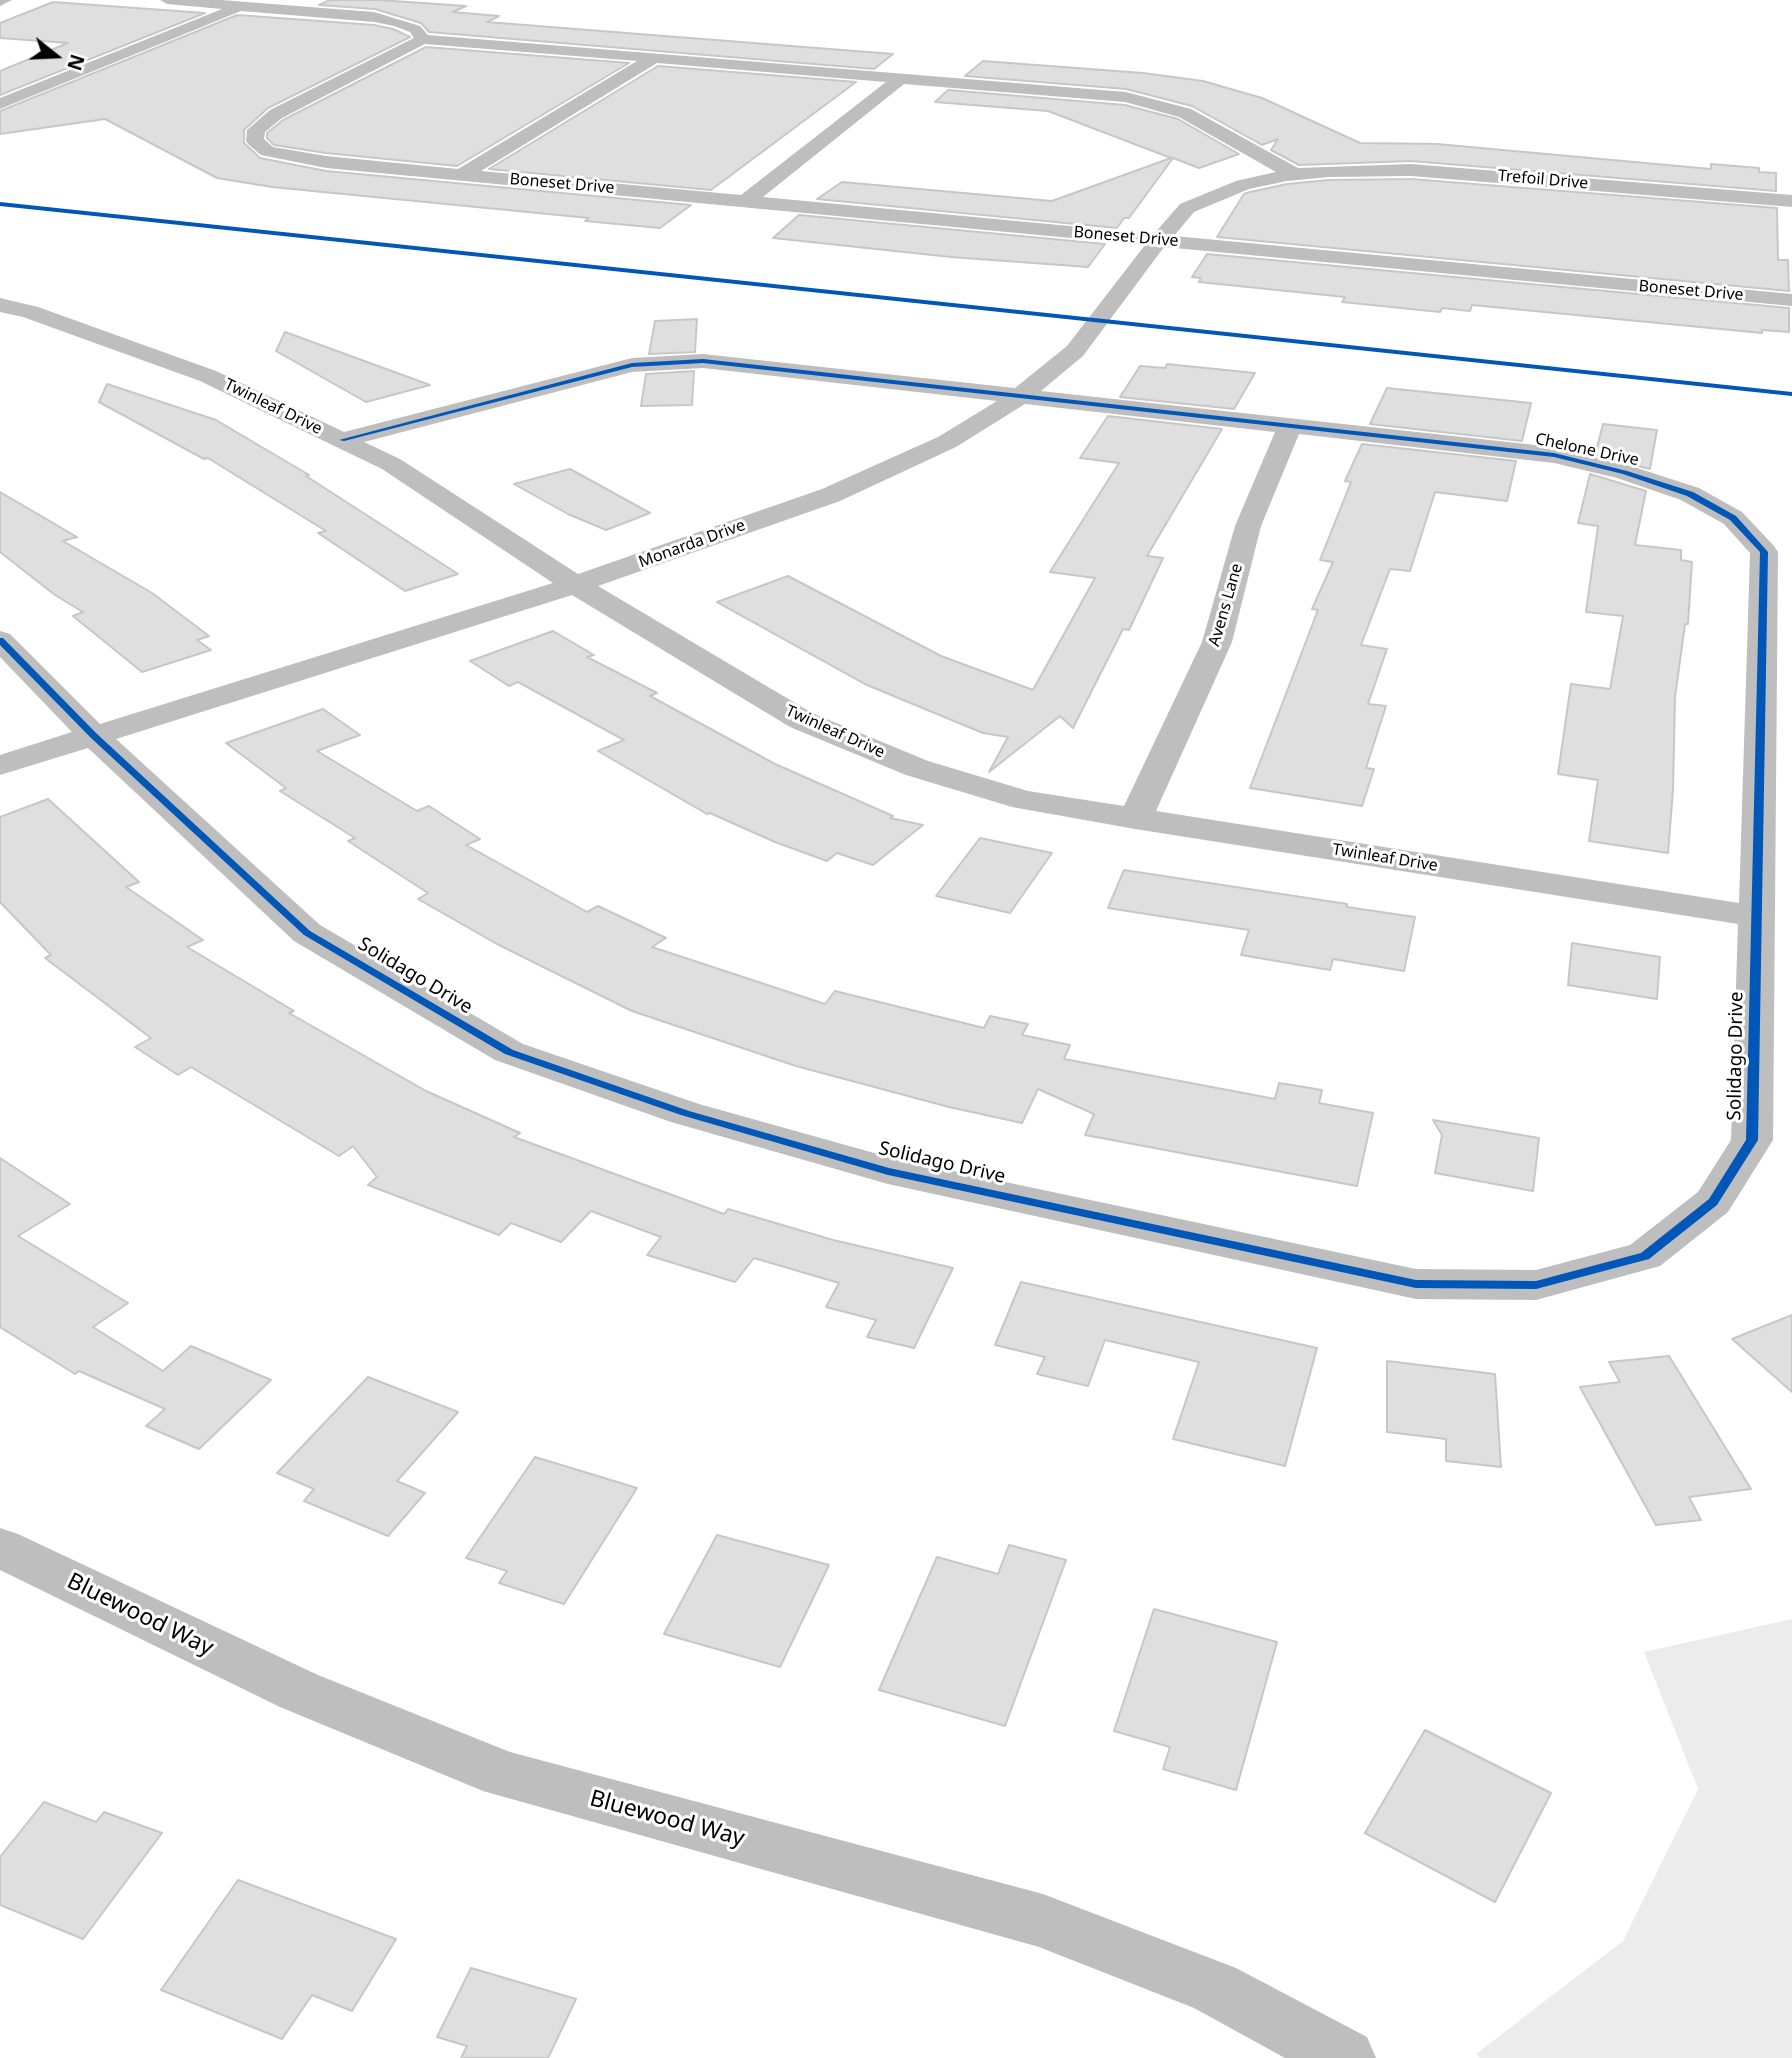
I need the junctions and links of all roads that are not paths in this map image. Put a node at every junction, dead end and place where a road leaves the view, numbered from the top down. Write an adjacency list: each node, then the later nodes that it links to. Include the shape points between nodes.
1 (167, 0): 2 (street)
2 (244, 6): 3 (street, via 374,17 415,29); 6 (street)
3 (423, 39): 4 (street); 8 (street, Boneset Drive, via 276,114 256,130 255,141 267,151 288,157)
4 (654, 58): 5 (street); 8 (street)
5 (900, 79): 7 (street, via 1149,101 1185,113); 9 (street)
6 (0, 104)
7 (1294, 174): 10 (street, Trefoil Drive, via 1443,171); 11 (street, Monarda Drive, via 1242,185 1200,201 1187,208)
8 (461, 175): 9 (street, Boneset Drive)
9 (746, 201): 11 (street, Boneset Drive)
10 (1792, 201)
11 (1159, 240): 12 (street, Boneset Drive); 14 (street, Monarda Drive, via 1075,351)
12 (1792, 300)
13 (0, 304): 16 (street, Twinleaf Drive, via 208,376)
14 (1019, 397): 15 (street, Chelone Drive); 16 (street, Chelone Drive, via 703,361 632,365); 17 (street, Monarda Drive, via 947,442 831,495)
15 (1290, 426): 21 (street, Avens Lane, via 1248,526 1217,642); 22 (street, Chelone Drive, via 1554,455 1690,494 1733,518 1764,552)
16 (342, 440): 17 (street, Twinleaf Drive, via 391,464)
17 (575, 585): 19 (street, Monarda Drive); 21 (street, Twinleaf Drive, via 801,720 916,768 1024,800)
18 (0, 640): 19 (street, Solidago Drive)
19 (93, 735): 20 (street, Monarda Drive); 22 (street, Solidago Drive, via 307,933 509,1052 685,1113 888,1171 1416,1284 1536,1285 1644,1256 1713,1202 1752,1140)
20 (0, 765)
21 (1135, 819): 22 (street, Twinleaf Drive)
22 (1756, 916)
23 (0, 1548): 24 (street, Bluewood Way, via 299,1691 503,1774 1044,1922 1215,1988)
24 (1345, 2058)

